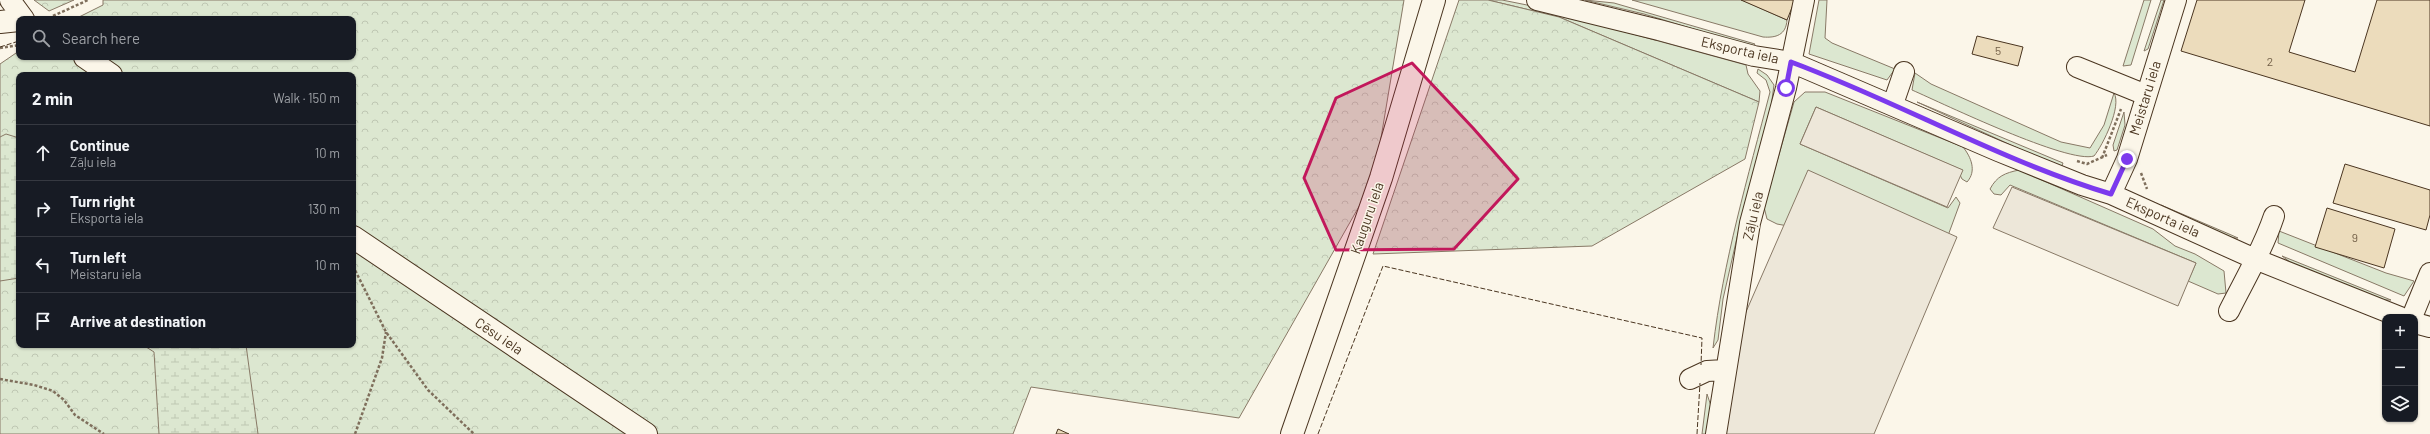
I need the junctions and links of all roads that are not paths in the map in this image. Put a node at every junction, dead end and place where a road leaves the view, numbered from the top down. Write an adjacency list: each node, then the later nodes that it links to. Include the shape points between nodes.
1 (10, 0): 6 (street)
2 (1434, 0): 27 (main road, Kauguru iela, via 1381,178)
3 (1537, 0): 8 (street, Eksporta iela, via 1754,56)
4 (1804, 0): 8 (street, Zāļu iela)
5 (2176, 0): 12 (street, Meistaru iela)
6 (9, 22)
7 (89, 60): 10 (main road)
8 (1791, 62): 13 (street, Eksporta iela); 24 (street, Zāļu iela, via 1750,223)
9 (2077, 67): 12 (street)
10 (107, 72)
11 (1904, 72): 13 (street)
12 (2146, 95): 14 (street, Meistaru iela, via 2127,159)
13 (1893, 104): 14 (street, Eksporta iela, via 1998,151)
14 (2111, 194): 17 (street, Eksporta iela)
15 (2274, 216): 17 (street, via 2264,245)
16 (356, 239): 26 (main road, Cēsu iela)
17 (2255, 259): 19 (street); 20 (street, Eksporta iela)
18 (2430, 273): 21 (street)
19 (2229, 311)
20 (2392, 314)
21 (2413, 314)
22 (2418, 324): 23 (street)
23 (2430, 328)
24 (1725, 370): 25 (street, via 1707,370); 28 (street, Zāļu iela)
25 (1690, 379)
26 (646, 434)
27 (1292, 434)
28 (1716, 434)

